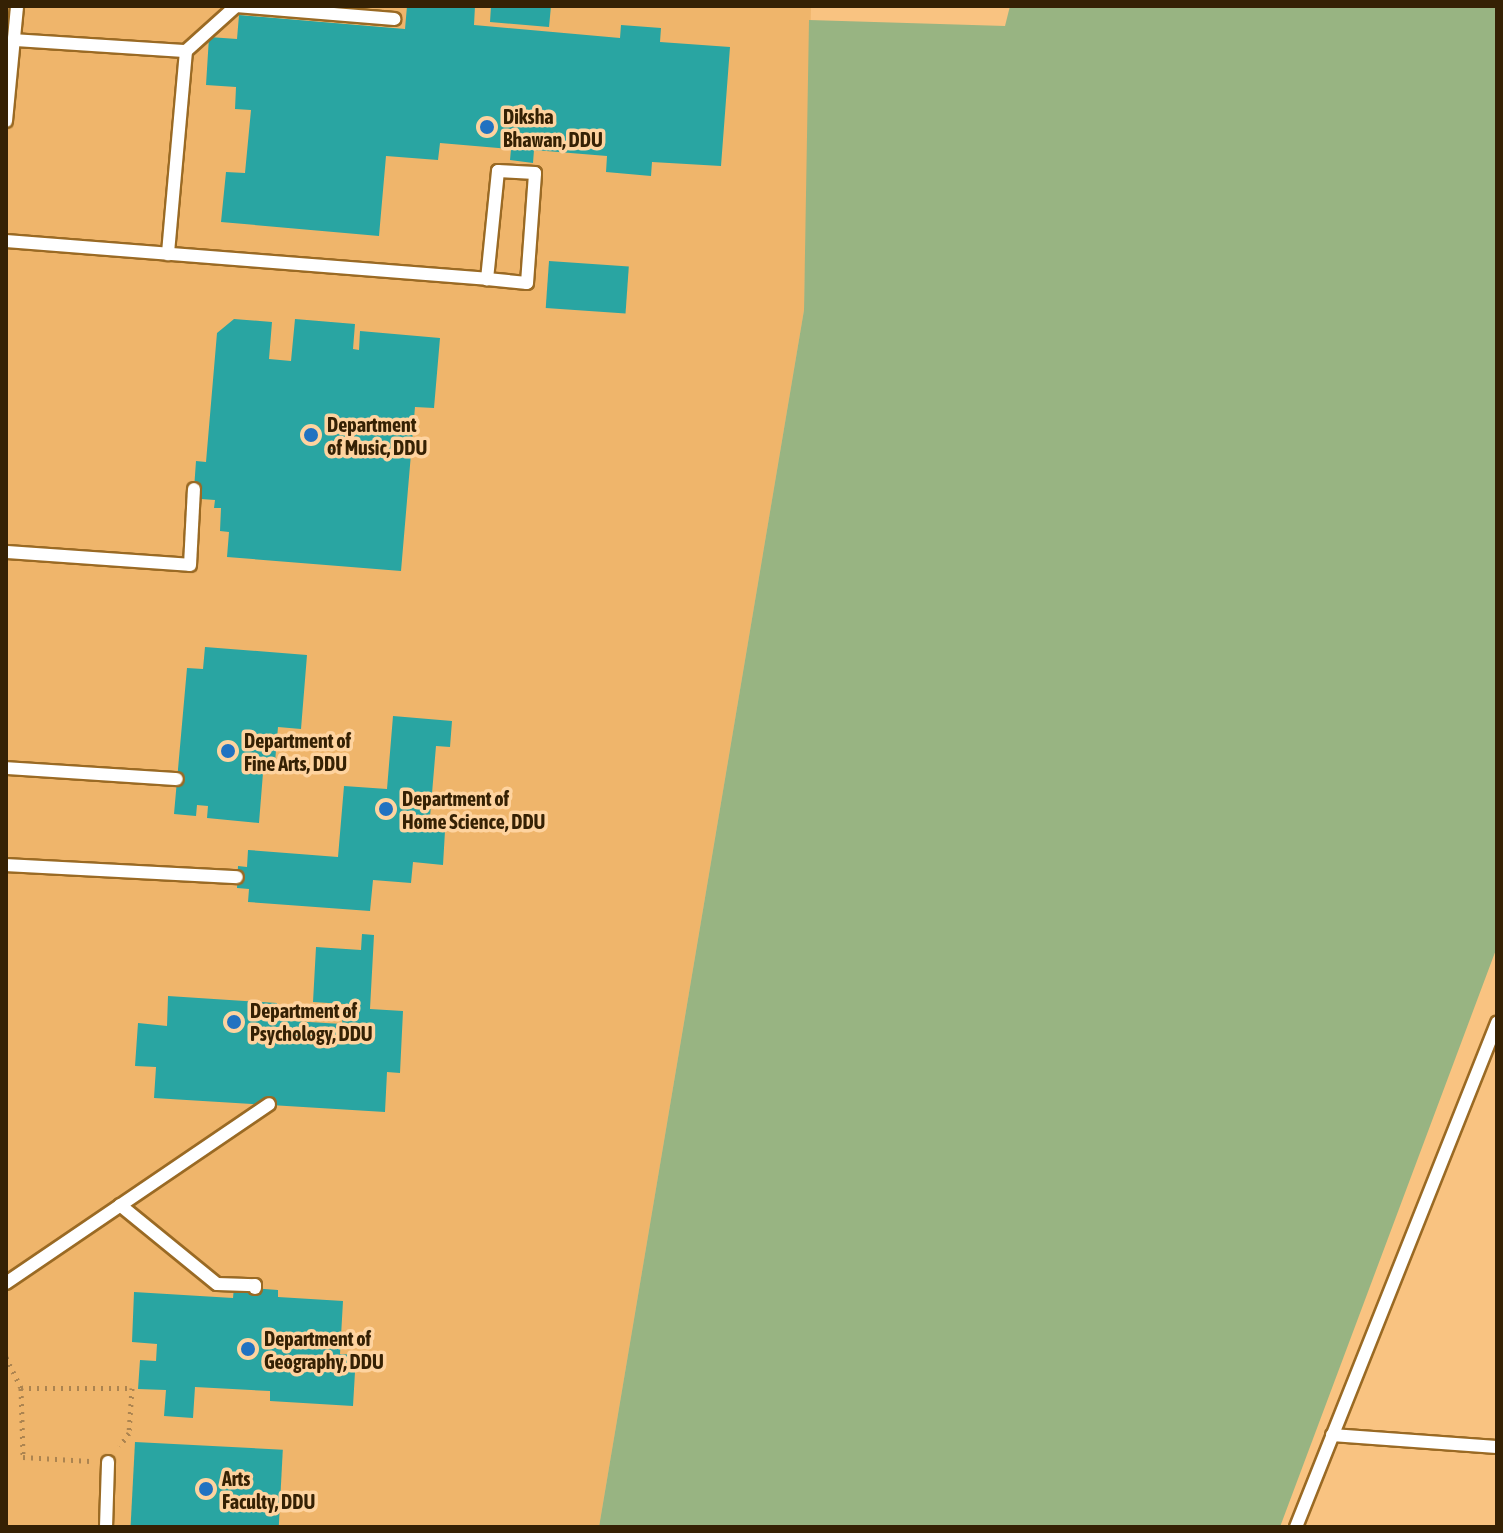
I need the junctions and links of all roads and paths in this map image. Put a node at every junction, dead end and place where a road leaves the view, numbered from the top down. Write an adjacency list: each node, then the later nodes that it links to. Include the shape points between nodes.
1 (17, 6): 3 (lane)
2 (394, 19): 4 (lane, via 236,6)
3 (14, 40): 4 (lane); 5 (lane)
4 (186, 51): 8 (lane)
5 (8, 68): 6 (lane)
6 (6, 121)
7 (6, 241): 8 (lane)
8 (168, 254): 9 (lane)
9 (487, 279): 9 (lane, via 498,171 535,173 527,283)
10 (194, 489): 11 (lane, via 190,565)
11 (6, 552)
12 (6, 768): 13 (lane)
13 (177, 779)
14 (6, 865): 15 (lane)
15 (237, 877)
16 (1497, 1023): 23 (lane)
17 (269, 1104): 18 (lane)
18 (120, 1205): 19 (lane); 20 (lane, via 217,1284)
19 (6, 1283)
20 (255, 1288)
21 (6, 1357): 22 (path)
22 (21, 1388): 25 (path, via 23,1457); 25 (path, via 132,1388 129,1433)
23 (1332, 1435): 24 (lane); 27 (lane)
24 (1497, 1447)
25 (108, 1462): 26 (lane)
26 (106, 1527)
27 (1296, 1527)

